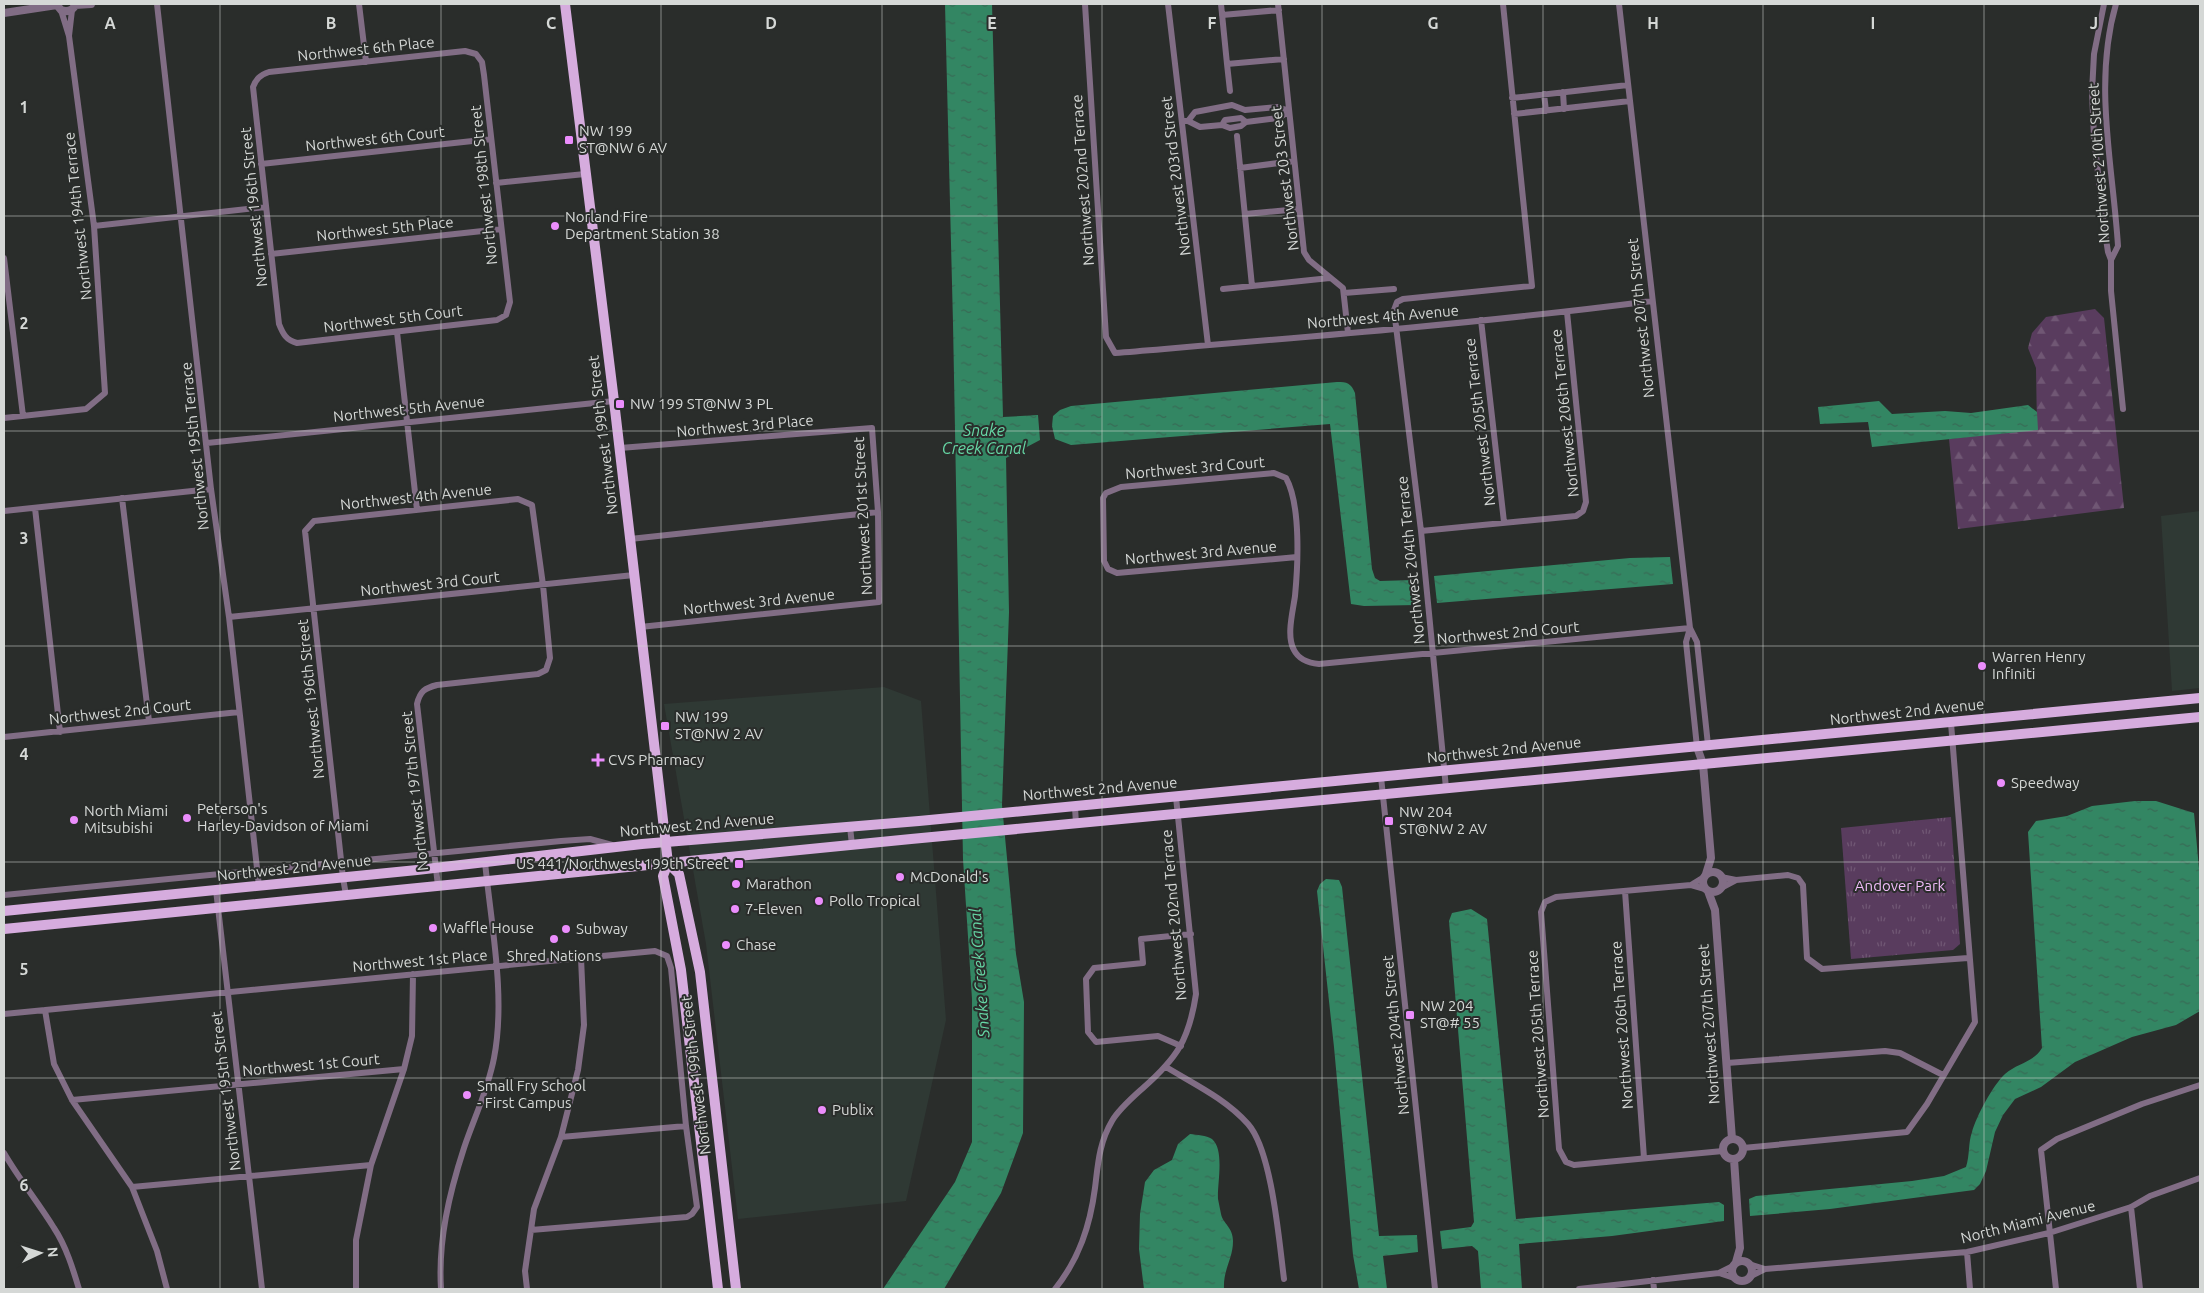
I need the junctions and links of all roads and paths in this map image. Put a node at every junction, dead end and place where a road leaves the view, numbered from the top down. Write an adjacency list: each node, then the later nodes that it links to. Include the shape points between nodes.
1 (91, 4): 13 (street)
2 (156, 4): 46 (street, Northwest 195th Terrace)
3 (359, 4): 20 (street)
4 (565, 4): 41 (main road, Northwest 199th Street)
5 (1085, 4): 66 (street, Northwest 202nd Terrace, via 1106,336)
6 (1168, 4): 34 (street, Northwest 203rd Street)
7 (1220, 4): 16 (street)
8 (1503, 4): 27 (street)
9 (1619, 4): 23 (street, Northwest 207th Street)
10 (2104, 4): 51 (street, Northwest 210th Street, via 2094,54 2092,92 2104,226)
11 (2116, 4): 51 (street, Northwest 210th Street, via 2106,57 2104,96 2118,246)
12 (58, 6): 13 (street, via 67,12); 15 (street); 17 (street, Northwest 194th Terrace)
13 (74, 6): 17 (street, Northwest 194th Terrace)
14 (1278, 7): 16 (street); 19 (street, Northwest 203 Street)
15 (4, 12)
16 (1222, 15): 21 (street)
17 (69, 36): 47 (street, Northwest 194th Terrace)
18 (476, 54): 20 (street, Northwest 6th Place, via 465,51); 37 (street, Northwest 198th Street, via 482,62)
19 (1284, 59): 21 (street); 32 (street, Northwest 203 Street)
20 (366, 62): 22 (street, Northwest 6th Place, via 269,72)
21 (1227, 64): 24 (street)
22 (260, 76): 39 (street, Northwest 196th Street, via 253,88)
23 (1628, 86): 25 (street); 28 (street, Northwest 207th Street)
24 (1230, 91)
25 (1562, 92): 26 (street); 29 (street)
26 (1544, 94): 27 (street); 31 (street)
27 (1512, 98): 33 (street)
28 (1630, 101): 29 (street); 57 (street, Northwest 207th Street)
29 (1564, 109): 31 (street)
30 (1245, 110): 32 (street, via 1278,107); 34 (street, via 1232,106 1195,112); 35 (street)
31 (1546, 111): 33 (street)
32 (1289, 112): 35 (street, via 1279,118); 38 (street, Northwest 203 Street)
33 (1514, 114): 61 (street, Northwest 204th Terrace, via 1532,286 1402,299 1394,310)
34 (1185, 121): 35 (street, via 1200,126 1235,127); 65 (street, Northwest 203rd Street)
35 (1246, 122)
36 (1237, 136): 40 (street)
37 (492, 139): 39 (street, Northwest 6th Court); 42 (street, Northwest 198th Street)
38 (1294, 162): 40 (street); 44 (street, Northwest 203 Street)
39 (262, 164): 43 (street, Northwest 196th Street)
40 (1240, 168): 45 (street)
41 (585, 174): 42 (street); 67 (main road, Northwest 199th Street)
42 (496, 183): 48 (street, Northwest 198th Street)
43 (266, 207): 46 (street); 49 (street, Northwest 196th Street)
44 (1299, 209): 45 (street); 52 (street, Northwest 203 Street, via 1304,252)
45 (1244, 214): 53 (street)
46 (182, 217): 47 (street); 73 (street, Northwest 195th Terrace)
47 (94, 226): 69 (street, Northwest 194th Terrace, via 105,393 86,409)
48 (502, 229): 49 (street, Northwest 5th Place); 59 (street, Northwest 198th Street, via 510,302)
49 (271, 254): 64 (street, Northwest 196th Street, via 279,324)
50 (4, 258): 69 (street)
51 (2111, 260): 68 (street, Northwest 210th Street)
52 (1330, 278): 53 (street); 56 (street, Northwest 203 Street, via 1343,288)
53 (1252, 286): 54 (street)
54 (1223, 289)
55 (1394, 289): 56 (street)
56 (1344, 293): 63 (street)
57 (1652, 301): 58 (street, Northwest 4th Avenue); 93 (street, Northwest 207th Street)
58 (1567, 312): 60 (street, Northwest 4th Avenue); 81 (street, Northwest 206th Terrace, via 1586,502 1583,511 1576,516)
59 (506, 315): 62 (street, Northwest 5th Court, via 497,320)
60 (1481, 320): 61 (street, Northwest 4th Avenue); 81 (street, Northwest 205th Terrace)
61 (1397, 329): 63 (street, Northwest 4th Avenue); 83 (street, Northwest 204th Terrace)
62 (397, 332): 64 (street, Northwest 5th Court, via 297,343); 71 (street)
63 (1348, 333): 65 (street, Northwest 4th Avenue)
64 (284, 336)
65 (1208, 345): 66 (street, Northwest 4th Avenue)
66 (1116, 353)
67 (614, 401): 71 (street, Northwest 5th Avenue); 74 (main road, Northwest 199th Street)
68 (2123, 409)
69 (23, 416): 70 (street)
70 (4, 418)
71 (408, 422): 73 (street, Northwest 5th Avenue); 78 (street)
72 (872, 428): 74 (street, Northwest 3rd Place); 80 (street, Northwest 201st Street)
73 (207, 443): 75 (street, Northwest 195th Terrace)
74 (620, 448): 84 (main road, Northwest 199th Street)
75 (211, 489): 76 (street); 91 (street, Northwest 195th Terrace)
76 (122, 498): 77 (street); 98 (street)
77 (35, 508): 79 (street); 100 (street)
78 (417, 510): 82 (street, Northwest 4th Avenue, via 314,521); 88 (street, Northwest 4th Avenue, via 518,499 532,505)
79 (4, 511)
80 (878, 512): 84 (street); 89 (street, Northwest 201st Street)
81 (1504, 522): 83 (street)
82 (305, 531): 90 (street, Northwest 196th Street)
83 (1421, 531): 94 (street, Northwest 204th Terrace)
84 (630, 539): 87 (main road, Northwest 199th Street)
85 (1297, 557): 86 (street, Northwest 3rd Avenue, via 1117,573); 86 (street, Northwest 3rd Court, via 1291,488 1286,478 1274,473 1121,487 1106,493 1102,506 1104,561); 94 (street, Northwest 2nd Court, via 1291,636 1293,649 1299,658 1319,664)
86 (1108, 569)
87 (634, 575): 88 (street, Northwest 3rd Court); 92 (main road, Northwest 199th Street)
88 (543, 585): 90 (street, Northwest 3rd Court); 118 (street, Northwest 197th Street, via 550,658 546,670 538,674 437,685 419,694 417,704)
89 (879, 602): 92 (street, Northwest 3rd Avenue)
90 (313, 609): 91 (street, Northwest 3rd Court); 120 (street, Northwest 196th Street)
91 (229, 617): 96 (street, Northwest 195th Terrace)
92 (640, 627): 115 (main road, Northwest 199th Street)
93 (1690, 628): 94 (street, Northwest 2nd Court); 103 (street, Northwest 207th Street, via 1697,642); 104 (street, Northwest 207th Street, via 1686,642)
94 (1433, 653): 106 (street, Northwest 204th Terrace)
95 (2200, 698): 99 (main road, Northwest 2nd Avenue)
96 (239, 712): 98 (street, Northwest 2nd Court); 124 (street, Northwest 195th Terrace)
97 (2200, 716): 102 (main road, Northwest 2nd Avenue)
98 (149, 721): 100 (street, Northwest 2nd Court)
99 (1951, 723): 102 (street); 103 (main road, Northwest 2nd Avenue)
100 (60, 732): 101 (street, Northwest 2nd Court)
101 (4, 737)
102 (1953, 740): 105 (main road, Northwest 2nd Avenue); 145 (street)
103 (1708, 746): 104 (main road, Northwest 2nd Avenue); 105 (street, Northwest 207th Street)
104 (1697, 747): 105 (street, Northwest 207th Street); 106 (main road, Northwest 2nd Avenue)
105 (1703, 764): 108 (main road, Northwest 2nd Avenue); 119 (street, Northwest 207th Street)
106 (1444, 771): 107 (main road, Northwest 2nd Avenue); 108 (street, Northwest 204th Terrace)
107 (1380, 777): 109 (street, Northwest 204th Street); 110 (main road, Northwest 2nd Avenue)
108 (1446, 788): 109 (main road, Northwest 2nd Avenue)
109 (1382, 794): 112 (main road, Northwest 2nd Avenue); 193 (street, Northwest 204th Street)
110 (1176, 797): 111 (main road, Northwest 2nd Avenue); 112 (street, Northwest 202nd Terrace)
111 (1075, 807): 113 (street); 114 (main road, Northwest 2nd Avenue)
112 (1178, 814): 113 (main road, Northwest 2nd Avenue); 143 (street, Northwest 202nd Terrace)
113 (1076, 824): 116 (main road, Northwest 2nd Avenue)
114 (850, 827): 115 (main road, Northwest 2nd Avenue); 116 (street)
115 (666, 842): 117 (main road, Northwest 2nd Avenue); 122 (main road, Northwest 199th Street)
116 (852, 845): 122 (main road, Northwest 2nd Avenue)
117 (618, 847): 118 (street, via 590,839); 121 (main road, Northwest 2nd Avenue)
118 (435, 852): 120 (street); 123 (street, Northwest 197th Street)
119 (1711, 858): 125 (street, Northwest 207th Street); 126 (street, Northwest 207th Street)
120 (341, 862): 124 (street); 127 (street, Northwest 196th Street)
121 (485, 862): 123 (main road, Northwest 2nd Avenue); 129 (street)
122 (668, 863): 129 (main road, Northwest 2nd Avenue); 190 (main road, Northwest 199th Street, via 663,876 681,970); 191 (main road, Northwest 199th Street, via 679,874 700,972)
123 (437, 868): 127 (main road, Northwest 2nd Avenue); 132 (street, Northwest 197th Street)
124 (258, 870): 131 (street, Northwest 195th Terrace); 137 (street)
125 (1705, 875): 126 (street, via 1712,872); 130 (street); 135 (street, via 1702,883)
126 (1720, 875): 128 (street); 133 (street, via 1723,883)
127 (343, 878): 131 (main road, Northwest 2nd Avenue); 138 (street, Northwest 196th Street)
128 (1736, 880): 133 (street); 145 (street, via 1788,875 1798,878 1803,884 1807,958 1822,969)
129 (487, 881): 132 (main road, Northwest 2nd Avenue); 146 (street)
130 (1691, 884): 135 (street); 136 (street)
131 (259, 886): 134 (main road, Northwest 2nd Avenue)
132 (438, 886): 138 (main road, Northwest 2nd Avenue)
133 (1720, 889): 135 (street, via 1714,892); 139 (street, Northwest 207th Street)
134 (216, 890): 140 (street, Northwest 195th Street); 141 (main road, Northwest 2nd Avenue)
135 (1706, 890): 139 (street, Northwest 207th Street)
136 (1624, 891): 165 (street, Northwest 206th Terrace); 165 (street, Northwest 205th Terrace, via 1556,897 1545,902 1541,912 1559,1149 1566,1162 1574,1165)
137 (4, 895)
138 (346, 895): 140 (main road, Northwest 2nd Avenue)
139 (1714, 906): 152 (street, Northwest 207th Street)
140 (218, 908): 142 (main road, Northwest 2nd Avenue); 148 (street, Northwest 195th Street)
141 (4, 911)
142 (4, 929)
143 (1191, 934): 151 (street, Northwest 202nd Terrace, via 1196,994 1190,1027); 151 (street, via 1141,939 1143,964 1094,968 1086,979 1088,1032 1096,1042 1158,1036)
144 (581, 958): 146 (street, Northwest 1st Place); 159 (street, Northwest 1st Place, via 655,952 667,956 671,968); 160 (street, via 584,1025 578,1070)
145 (1968, 958): 155 (street, via 1975,1022)
146 (496, 966): 147 (street, Northwest 1st Place); 188 (street, via 498,1030 494,1059 448,1206 441,1238)
147 (413, 974): 148 (street, Northwest 1st Place); 154 (street, via 412,1036)
148 (226, 992): 149 (street, Northwest 1st Place); 156 (street, Northwest 195th Street)
149 (45, 1010): 150 (street, Northwest 1st Place); 158 (street, via 54,1064)
150 (4, 1014)
151 (1181, 1046): 153 (street, Northwest 202nd Terrace)
152 (1726, 1064): 155 (street, via 1885,1051 1900,1053); 161 (street, Northwest 207th Street)
153 (1166, 1067): 182 (street, via 1222,1101 1249,1125 1266,1159); 192 (street, Northwest 202nd Terrace, via 1112,1120 1099,1153 1089,1222 1081,1248 1068,1274)
154 (404, 1069): 156 (street, Northwest 1st Court); 167 (street)
155 (1943, 1075): 162 (street, via 1928,1104 1907,1132)
156 (239, 1084): 158 (street, Northwest 1st Court); 168 (street, Northwest 195th Street)
157 (2200, 1085): 173 (street, via 2142,1104 2057,1139 2041,1150)
158 (72, 1100): 170 (street)
159 (686, 1126): 160 (street); 172 (street, via 697,1207 692,1214)
160 (561, 1137): 172 (street, via 540,1189)
161 (1732, 1139): 162 (street, via 1739,1141); 163 (street, via 1724,1143)
162 (1743, 1148): 166 (street)
163 (1723, 1151): 165 (street); 166 (street, via 1728,1158)
164 (4, 1153): 184 (street, via 55,1229)
165 (1644, 1158)
166 (1734, 1159): 174 (street)
167 (371, 1165): 168 (street); 187 (street, via 356,1240)
168 (248, 1176): 170 (street); 186 (street, Northwest 195th Street)
169 (2200, 1178): 171 (street, North Miami Avenue, via 2150,1196)
170 (132, 1187): 185 (street, via 157,1251)
171 (2131, 1207): 173 (street, North Miami Avenue); 199 (street)
172 (531, 1230): 189 (street, via 525,1270)
173 (2049, 1233): 175 (street, North Miami Avenue); 198 (street)
174 (1740, 1248): 176 (street); 177 (street)
175 (1967, 1252): 178 (street, North Miami Avenue); 197 (street)
176 (1748, 1263): 177 (street); 178 (street, North Miami Avenue); 180 (street, via 1752,1270)
177 (1735, 1264): 179 (street); 181 (street, via 1732,1272)
178 (1765, 1269): 180 (street, North Miami Avenue)
179 (1719, 1274): 181 (street); 183 (street)
180 (1750, 1277): 181 (street, via 1742,1281); 196 (street)
181 (1735, 1279): 196 (street)
182 (1284, 1280)
183 (1653, 1280): 194 (street); 195 (street)
184 (79, 1289)
185 (167, 1289)
186 (262, 1289)
187 (356, 1289)
188 (441, 1289)
189 (527, 1289)
190 (718, 1289)
191 (736, 1289)
192 (1055, 1289)
193 (1436, 1289)
194 (1579, 1289)
195 (1654, 1289)
196 (1743, 1289)
197 (1970, 1289)
198 (2056, 1289)
199 (2140, 1289)

